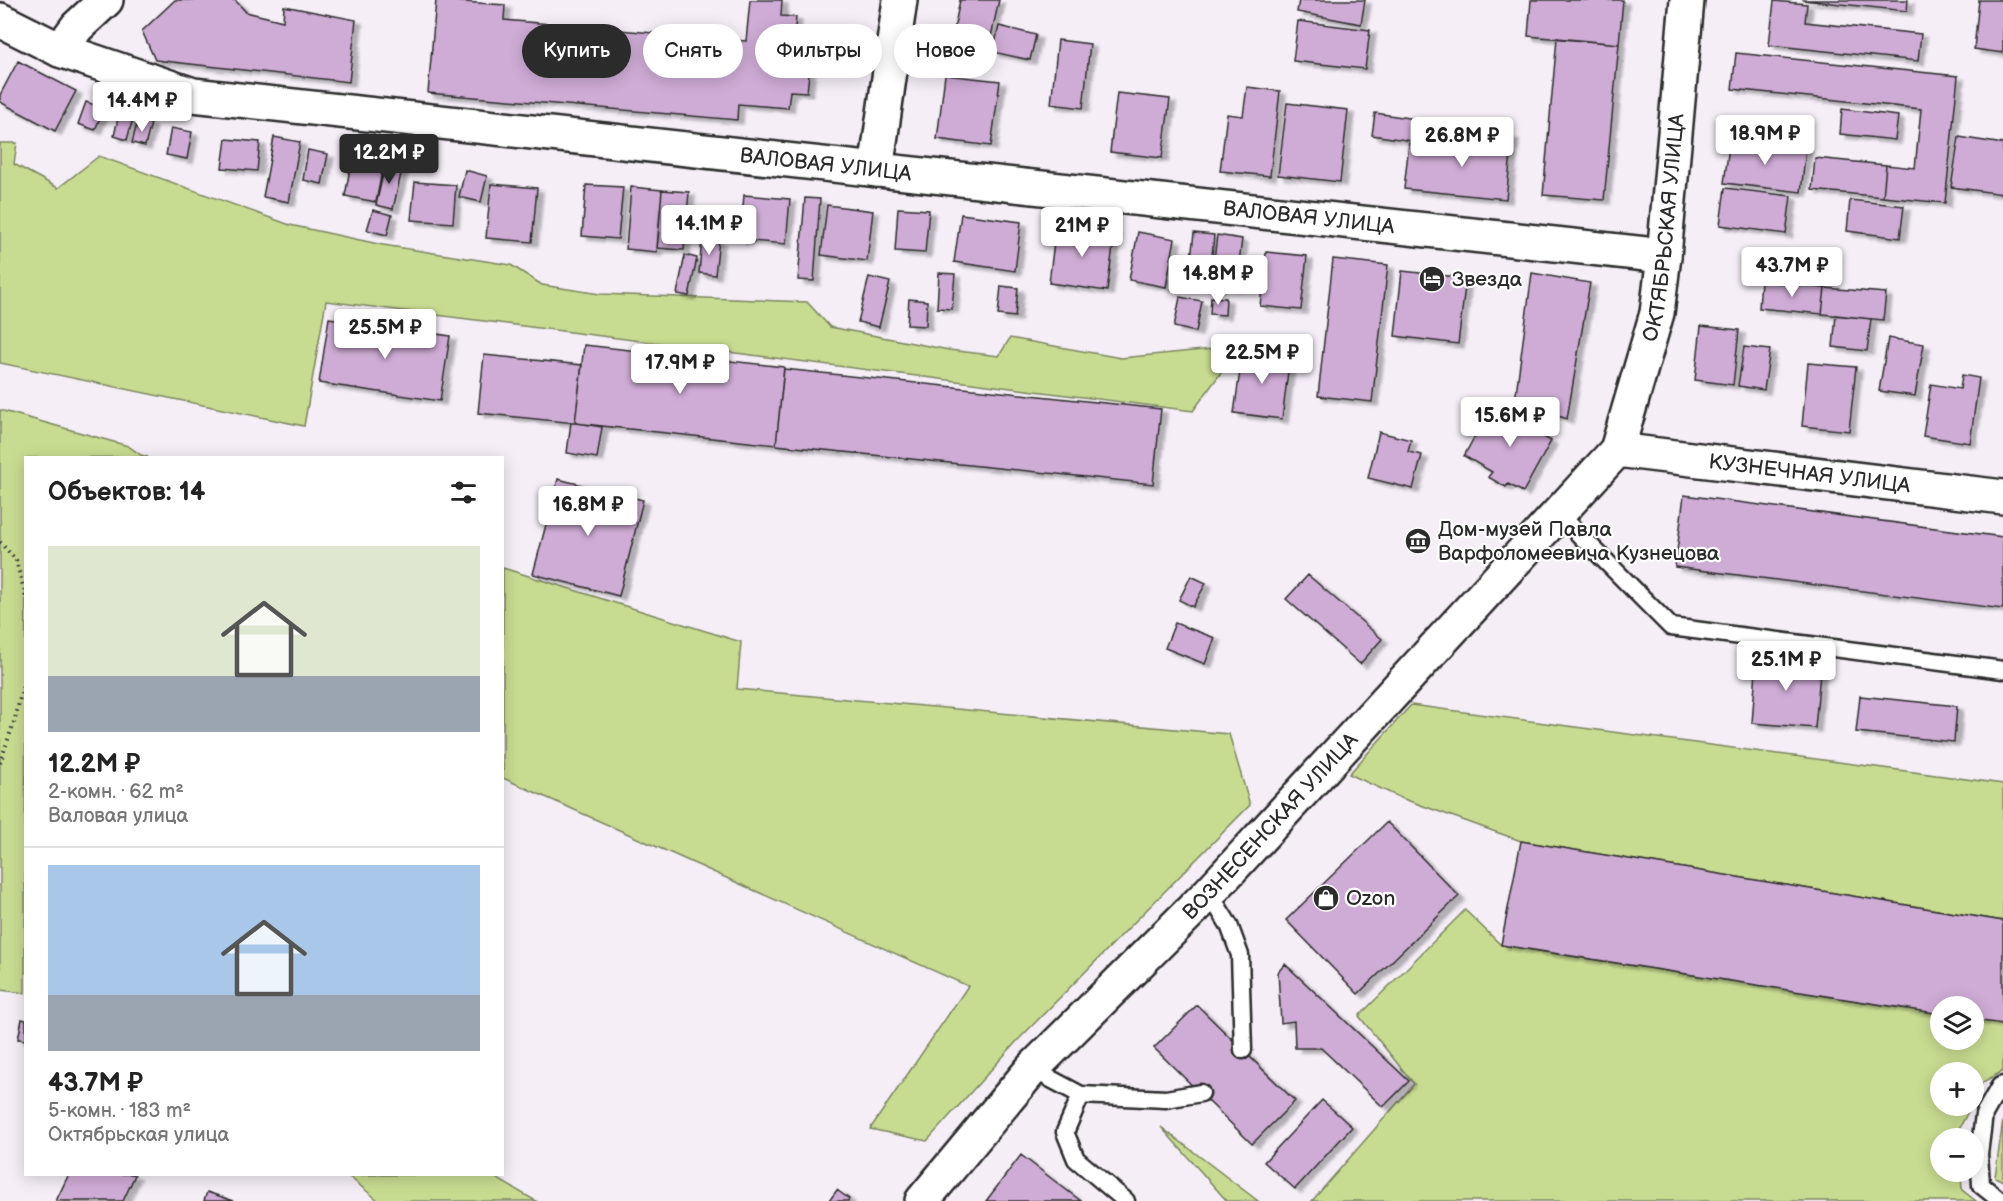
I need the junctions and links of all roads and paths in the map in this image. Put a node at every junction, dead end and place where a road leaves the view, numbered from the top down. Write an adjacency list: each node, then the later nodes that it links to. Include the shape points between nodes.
1 (106, 0): 5 (street, via 77,27)
2 (900, 0): 6 (street)
3 (1687, 0): 7 (street, ОКТЯБРЬСКАЯ УЛИЦА)
4 (0, 20): 5 (street, ВАЛОВАЯ УЛИЦА)
5 (60, 50): 6 (street, ВАЛОВАЯ УЛИЦА, via 193,95)
6 (876, 170): 7 (street, ВАЛОВАЯ УЛИЦА)
7 (1664, 256): 8 (street, ОКТЯБРЬСКАЯ УЛИЦА, via 1657,313)
8 (1617, 450): 9 (street, КУЗНЕЧНАЯ УЛИЦА); 10 (street, ВОЗНЕСЕНСКАЯ УЛИЦА)
9 (2003, 497)
10 (1558, 513): 13 (lane, via 1671,627); 16 (street, ВОЗНЕСЕНСКАЯ УЛИЦА)
11 (0, 542): 12 (path, via 16,560)
12 (24, 590)
13 (2003, 670)
14 (24, 681): 15 (path)
15 (0, 763)
16 (1209, 893): 17 (lane, via 1229,925 1240,955); 18 (street, ВОЗНЕСЕНСКАЯ УЛИЦА)
17 (1242, 1050)
18 (1032, 1069): 21 (lane); 22 (street, ВОЗНЕСЕНСКАЯ УЛИЦА)
19 (2003, 1085): 24 (lane, via 1984,1114 1979,1154 1981,1185)
20 (1201, 1094): 21 (lane, via 1166,1099)
21 (1081, 1095): 23 (lane, via 1065,1132 1076,1159)
22 (922, 1201)
23 (1126, 1201)
24 (2001, 1201)

